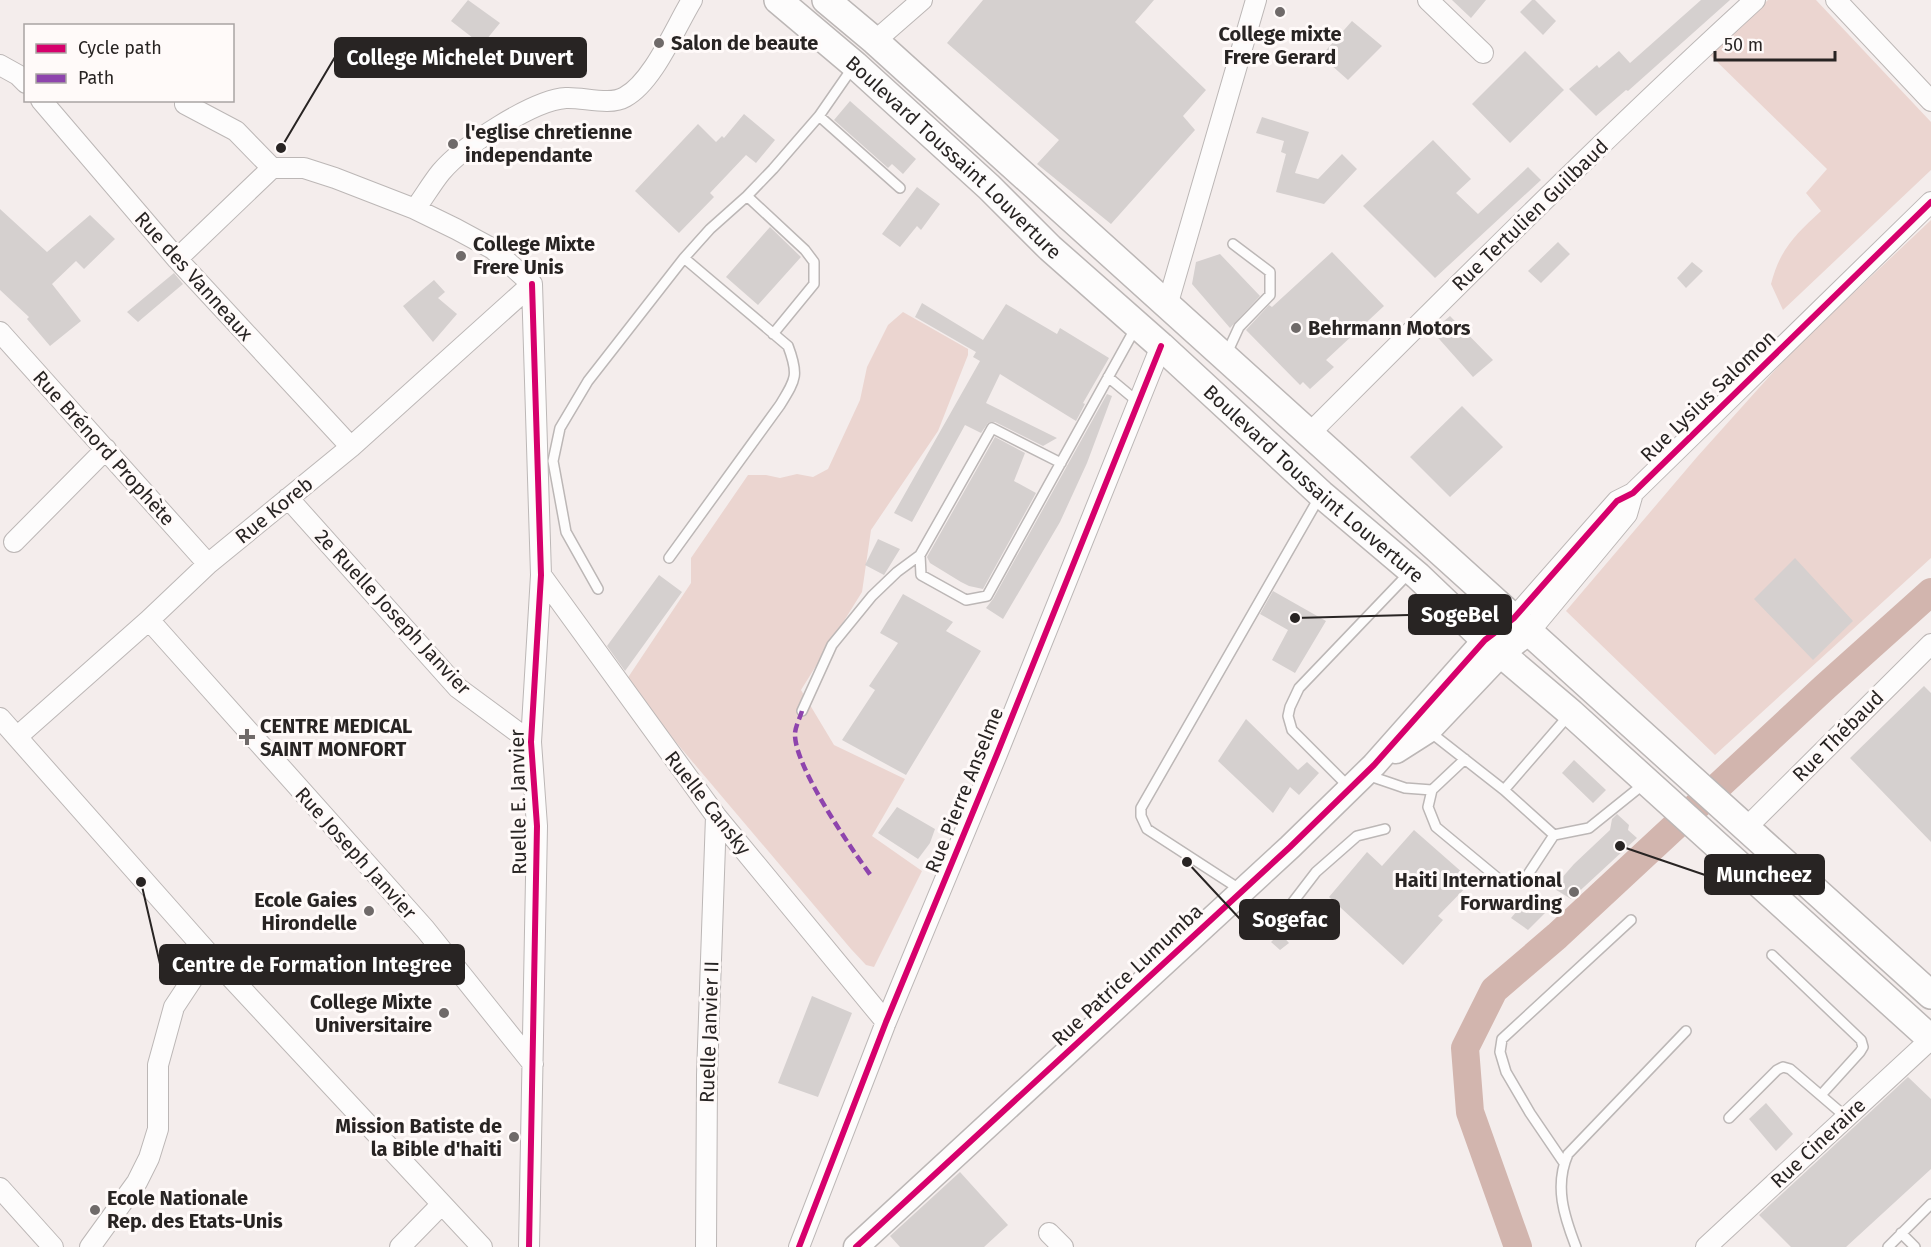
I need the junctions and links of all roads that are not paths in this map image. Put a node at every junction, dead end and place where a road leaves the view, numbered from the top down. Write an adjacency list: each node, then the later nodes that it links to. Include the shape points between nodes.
1 (692, 0): 22 (street, via 648,77 624,98 546,101 483,137 442,171)
2 (778, 0): 12 (main road, Boulevard Toussaint Louverture)
3 (826, 0): 9 (main road, Boulevard Toussaint Louverture)
4 (922, 0): 9 (street)
5 (1256, 0): 27 (street)
6 (1428, 0): 10 (street)
7 (1755, 0): 35 (street, Rue Tertulien Guilbaud, via 1497,246)
8 (1836, 0): 14 (street)
9 (875, 41): 12 (main road); 27 (main road, Boulevard Toussaint Louverture)
10 (1483, 53)
11 (0, 65): 13 (street)
12 (855, 65): 17 (lane); 28 (main road, Boulevard Toussaint Louverture)
13 (24, 81)
14 (1931, 101)
15 (42, 102): 25 (street, Rue des Vanneaux)
16 (185, 104): 18 (street, via 236,131)
17 (819, 116): 19 (lane); 20 (lane)
18 (272, 168): 22 (street, via 304,168); 25 (street)
19 (900, 188)
20 (747, 196): 24 (lane); 30 (lane, via 814,261 814,284)
21 (1931, 202): 49 (street, Rue Lysius Salomon, via 1633,493 1627,514)
22 (415, 209): 26 (street, via 493,249)
23 (1233, 243): 32 (lane, via 1270,272 1270,295 1239,327)
24 (684, 258): 30 (lane); 47 (lane, via 588,381 560,428 554,461 566,532)
25 (177, 259): 36 (street, Rue des Vanneaux)
26 (532, 284): 36 (street, Rue Koreb); 46 (street, Ruelle E. Janvier)
27 (1167, 306): 32 (main road, Boulevard Toussaint Louverture)
28 (1137, 325): 31 (main road, Boulevard Toussaint Louverture); 33 (lane)
29 (0, 332): 37 (street, Rue Brénord Prophète)
30 (773, 334): 43 (lane, via 788,346 795,365 793,383)
31 (1161, 346): 34 (street, Rue Pierre Anselme); 39 (main road, Boulevard Toussaint Louverture)
32 (1225, 358): 35 (main road, Boulevard Toussaint Louverture)
33 (1108, 377): 34 (lane); 38 (lane)
34 (1138, 402): 74 (street, Rue Pierre Anselme)
35 (1309, 434): 49 (main road, Boulevard Toussaint Louverture)
36 (351, 447): 40 (street, Rue Koreb)
37 (106, 449): 41 (street); 44 (street, Rue Brénord Prophète)
38 (1060, 463): 42 (lane, via 992,428); 42 (lane, via 987,596 966,600 921,575)
39 (1321, 494): 45 (main road, Boulevard Toussaint Louverture); 67 (lane, via 1141,808 1147,829)
40 (288, 498): 44 (street, Rue Koreb); 57 (street, 2e Ruelle Joseph Janvier, via 458,688)
41 (14, 542)
42 (920, 555): 52 (lane, via 872,596 832,645)
43 (669, 558)
44 (208, 564): 48 (street, Rue Koreb)
45 (1411, 570): 50 (main road, Boulevard Toussaint Louverture); 59 (lane, via 1299,688 1290,707 1292,730)
46 (541, 575): 57 (street, Ruelle E. Janvier); 63 (street, Ruelle Cansky)
47 (598, 589)
48 (149, 620): 56 (street, Rue Koreb); 77 (street, Rue Joseph Janvier, via 425,929)
49 (1522, 625): 50 (street); 64 (main road, Boulevard Toussaint Louverture)
50 (1493, 647): 53 (main road, Boulevard Toussaint Louverture); 55 (street, Rue Patrice Lumumba); 59 (street, Rue Patrice Lumumba)
51 (1929, 649): 64 (street, Rue Thébaud)
52 (802, 711)
53 (1571, 713): 60 (main road, Boulevard Toussaint Louverture); 62 (lane)
54 (0, 717): 56 (street)
55 (1429, 730): 58 (lane); 59 (street, Rue Patrice Lumumba)
56 (18, 736): 71 (street)
57 (531, 742): 77 (street, Ruelle E. Janvier, via 537,826)
58 (1465, 759): 61 (lane); 62 (lane)
59 (1363, 776): 61 (lane, via 1405,788); 67 (street, Rue Patrice Lumumba)
60 (1647, 782): 66 (lane, via 1589,828); 76 (main road, Boulevard Toussaint Louverture)
61 (1432, 790): 66 (lane, via 1428,807 1436,827 1500,880 1523,882)
62 (1504, 790): 66 (lane)
63 (716, 816): 74 (street, Ruelle Cansky); 92 (street, Ruelle Janvier II)
64 (1742, 824): 73 (main road, Boulevard Toussaint Louverture)
65 (1385, 829): 68 (lane, via 1357,836 1316,872)
66 (1554, 835)
67 (1239, 893): 70 (lane); 94 (street, Rue Patrice Lumumba)
68 (1280, 920)
69 (1631, 920): 81 (lane, via 1502,1039 1500,1052 1506,1072)
70 (1266, 932)
71 (209, 954): 84 (street); 88 (street, via 174,1007 158,1065 158,1129 149,1158 137,1182)
72 (1772, 955): 78 (lane, via 1861,1040 1860,1052)
73 (1931, 995)
74 (886, 1022): 93 (street, Rue Pierre Anselme)
75 (1686, 1031): 81 (lane, via 1568,1154)
76 (1931, 1039): 79 (street, Rue Cineraire)
77 (533, 1064): 91 (street, Ruelle E. Janvier)
78 (1821, 1095): 79 (lane); 80 (lane, via 1790,1068 1783,1067)
79 (1846, 1117): 97 (street, Rue Cineraire)
80 (1729, 1118)
81 (1564, 1163): 96 (lane, via 1563,1212)
82 (0, 1188): 87 (street)
83 (1931, 1204): 86 (lane)
84 (441, 1205): 89 (street); 90 (street)
85 (1049, 1233): 95 (street)
86 (1901, 1233): 98 (lane); 99 (lane)
87 (53, 1247)
88 (90, 1247)
89 (400, 1247)
90 (482, 1247)
91 (529, 1247)
92 (706, 1247)
93 (798, 1247)
94 (856, 1247)
95 (1063, 1247)
96 (1576, 1247)
97 (1706, 1247)
98 (1888, 1247)
99 (1915, 1247)

